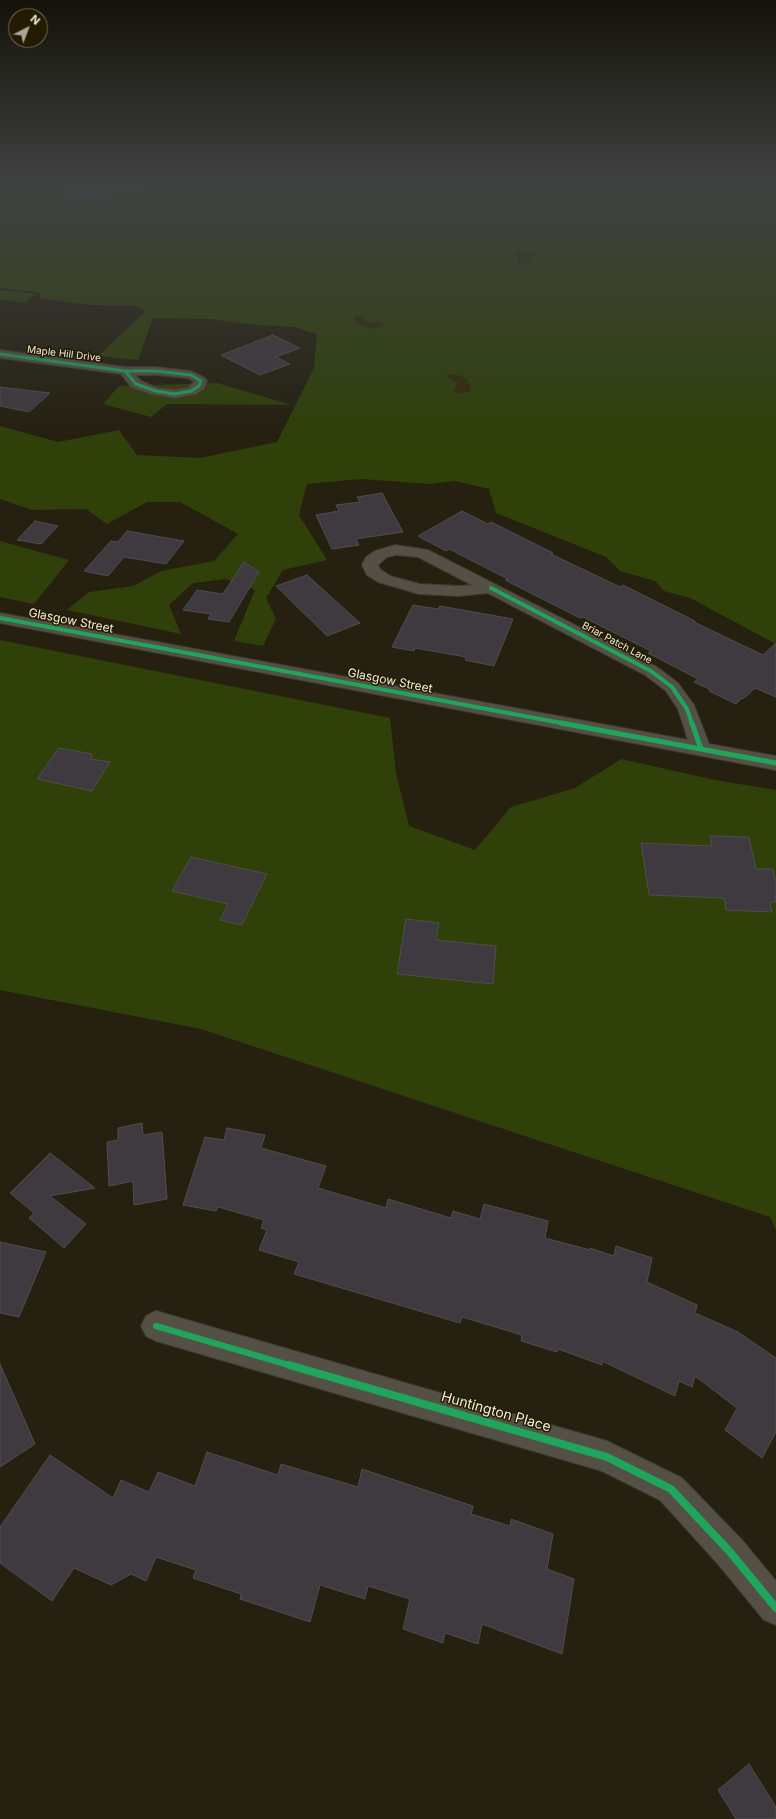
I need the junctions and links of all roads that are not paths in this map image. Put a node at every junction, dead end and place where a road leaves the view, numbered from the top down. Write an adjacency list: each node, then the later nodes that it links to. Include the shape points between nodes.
1 (0, 354): 2 (street, Maple Hill Drive)
2 (125, 371): 2 (street, Maple Hill Drive, via 136,384 174,394 190,391 199,386 201,381 191,375)
3 (491, 588): 3 (street, Briar Patch Lane, via 422,553 406,550 381,554 372,560 370,566 373,572 384,579 419,589 459,591); 5 (street, Briar Patch Lane, via 651,671 672,687 687,709)
4 (0, 618): 5 (street, Glasgow Street)
5 (701, 749): 6 (street, Glasgow Street)
6 (776, 763)
7 (156, 1326): 8 (street, Huntington Place, via 607,1457 671,1489 730,1552)
8 (776, 1608)

